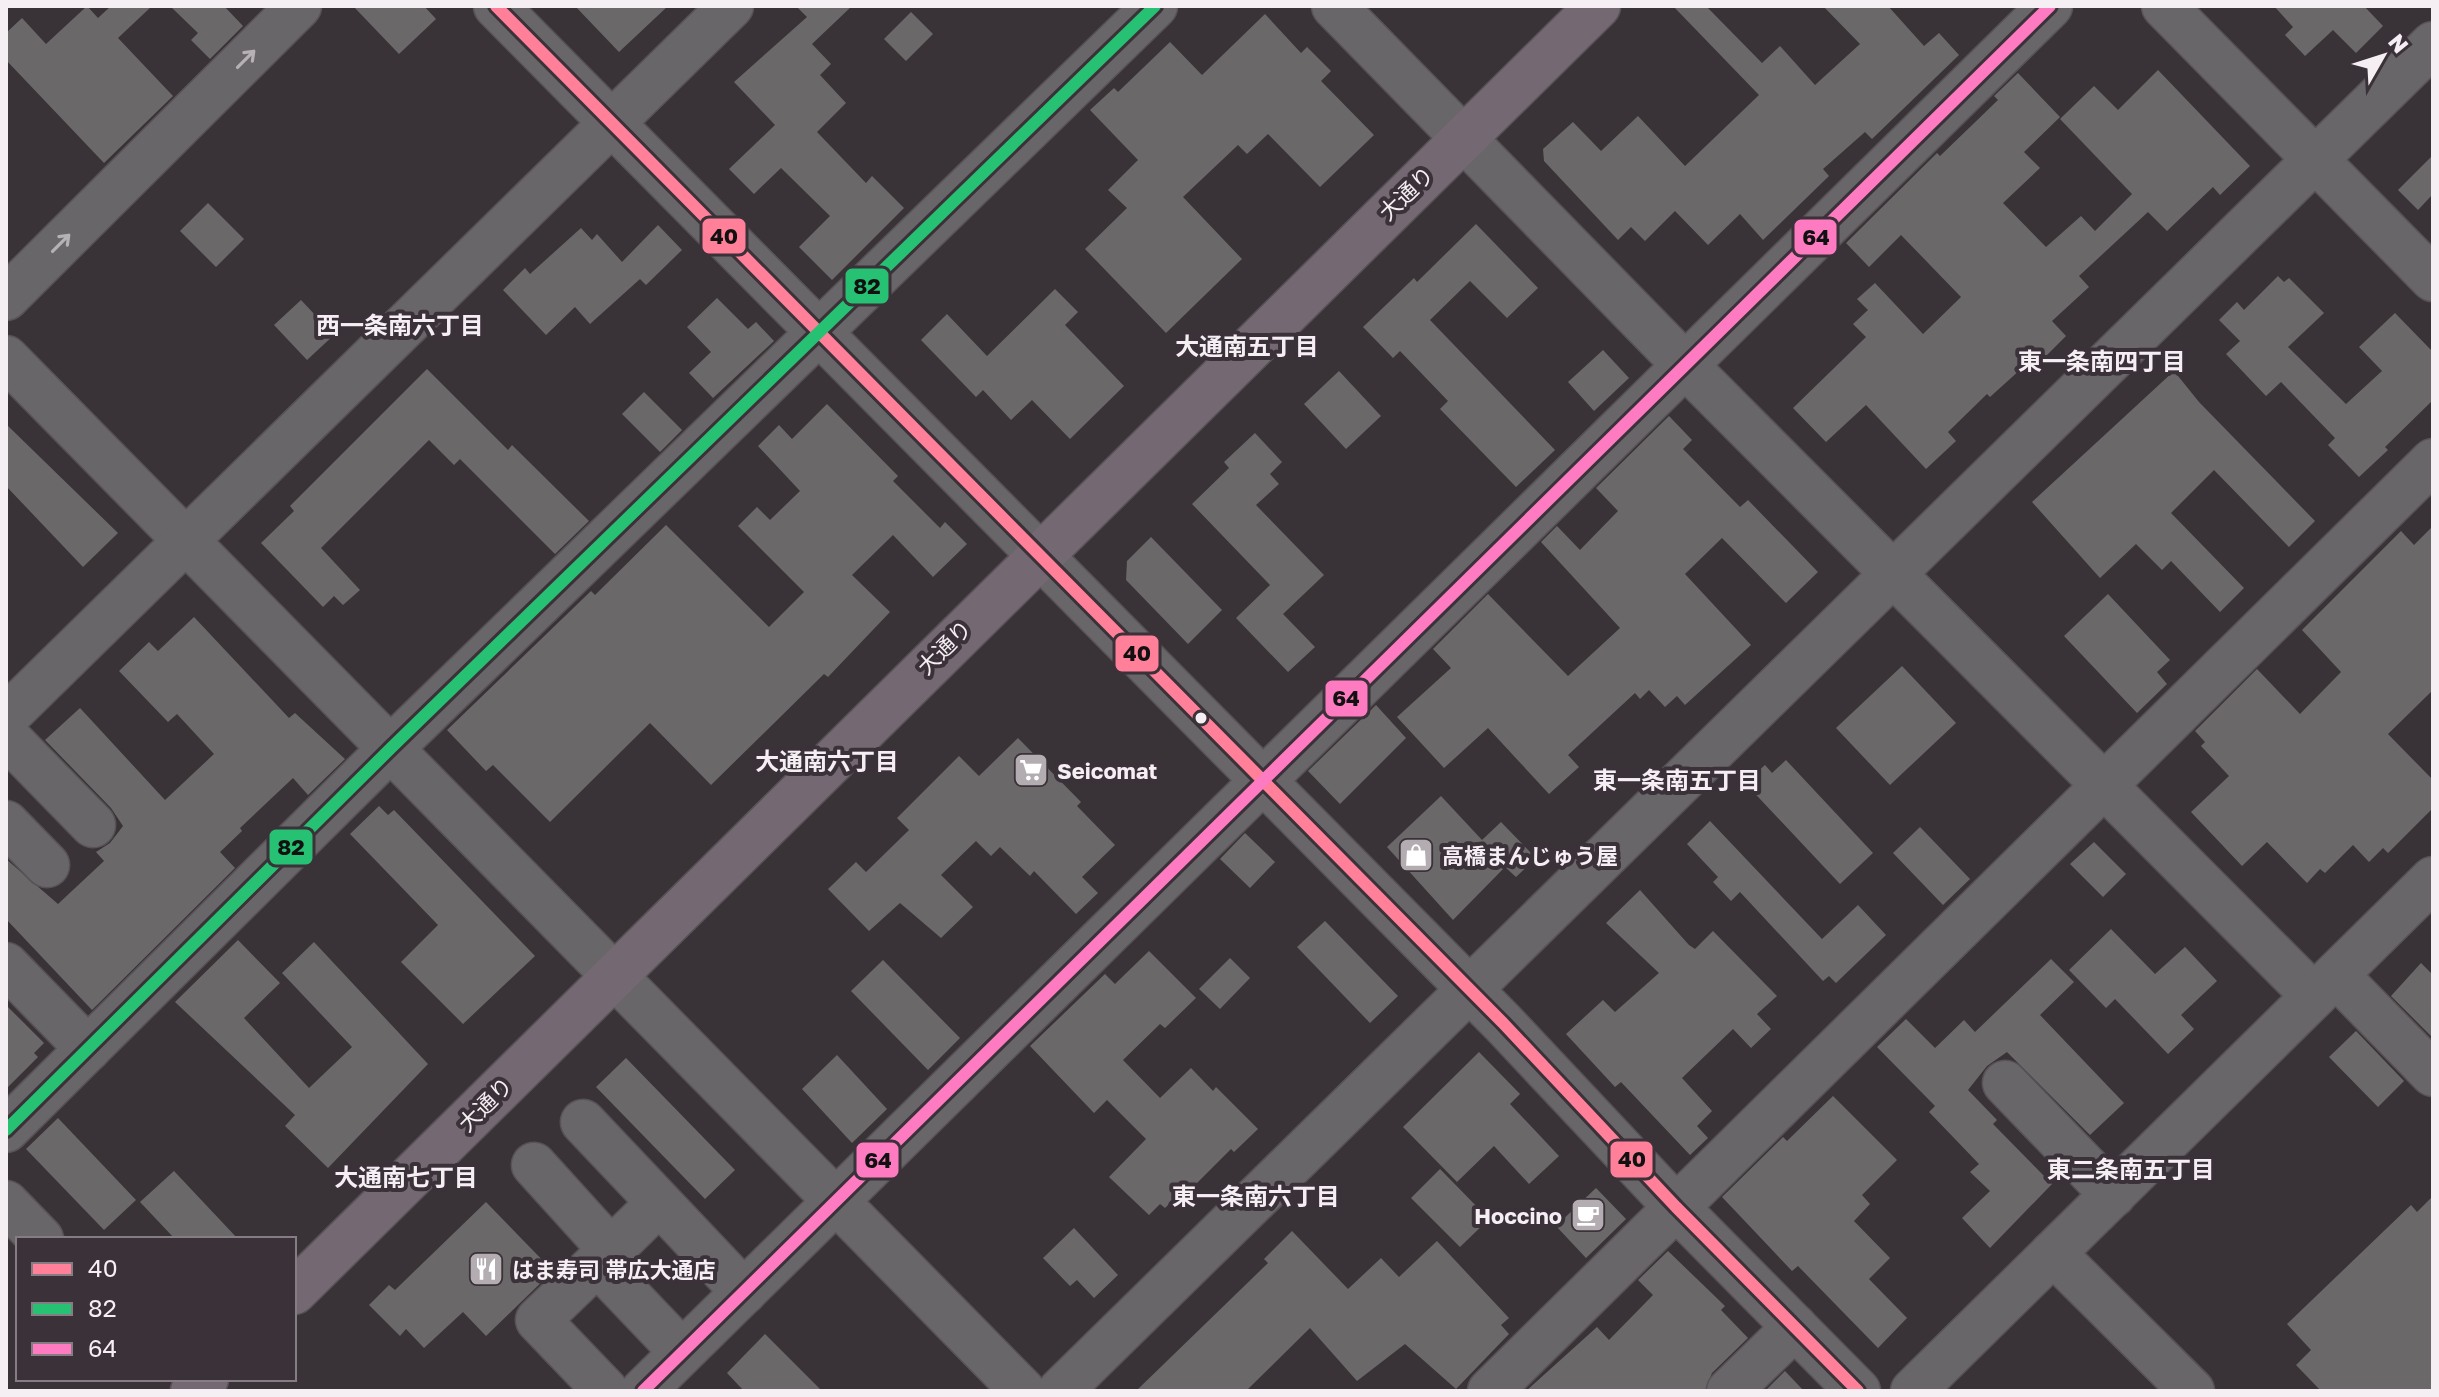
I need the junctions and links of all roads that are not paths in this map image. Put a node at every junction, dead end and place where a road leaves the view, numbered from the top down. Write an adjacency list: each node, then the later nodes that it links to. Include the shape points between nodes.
1 (299, 6): 14 (street, one-way to 1)
2 (496, 6): 10 (street)
3 (731, 6): 10 (street)
4 (1155, 6): 15 (street)
5 (1334, 6): 11 (street)
6 (1598, 6): 11 (highway, 大通り)
7 (2050, 6): 17 (street)
8 (2164, 6): 12 (street)
9 (2433, 44): 12 (street)
10 (610, 125): 15 (street); 19 (street)
11 (1464, 137): 17 (street); 20 (highway, 大通り)
12 (2316, 159): 13 (street); 21 (street)
13 (2433, 279)
14 (6, 298)
15 (819, 334): 20 (street); 24 (street)
16 (6, 358): 19 (street)
17 (1683, 363): 21 (street); 25 (street)
18 (2433, 461): 26 (street)
19 (186, 537): 22 (street); 24 (street)
20 (1039, 553): 25 (street); 32 (highway, 大通り)
21 (1893, 574): 26 (street); 34 (street)
22 (6, 717)
23 (6, 736): 28 (street)
24 (392, 747): 32 (street); 35 (street)
25 (1262, 781): 34 (street); 42 (street)
26 (2103, 787): 33 (street); 45 (street)
27 (6, 823): 29 (street)
28 (93, 825)
29 (47, 865)
30 (2433, 879): 33 (street)
31 (6, 965): 35 (street)
32 (617, 975): 42 (street); 49 (highway, 大通り)
33 (2325, 986): 36 (street); 41 (street)
34 (1468, 988): 45 (street); 56 (street)
35 (88, 1049): 39 (street)
36 (2433, 1074)
37 (2005, 1083): 41 (street)
38 (583, 1122): 44 (street)
39 (6, 1130)
40 (534, 1165): 48 (street)
41 (2113, 1195): 47 (street)
42 (838, 1201): 50 (street); 55 (street)
43 (6, 1203): 46 (street)
44 (659, 1203): 48 (street); 50 (street)
45 (1676, 1207): 51 (street); 57 (street)
46 (39, 1237)
47 (2053, 1253): 60 (street); 61 (street)
48 (604, 1256): 52 (street); 53 (street, via 538,1320)
49 (296, 1290)
50 (744, 1292): 52 (street)
51 (1795, 1327): 58 (street); 59 (street)
52 (682, 1352): 54 (street)
53 (606, 1391)
54 (643, 1391)
55 (1023, 1391)
56 (1060, 1391)
57 (1490, 1391)
58 (1729, 1391)
59 (1858, 1391)
60 (1913, 1391)
61 (2192, 1391)

